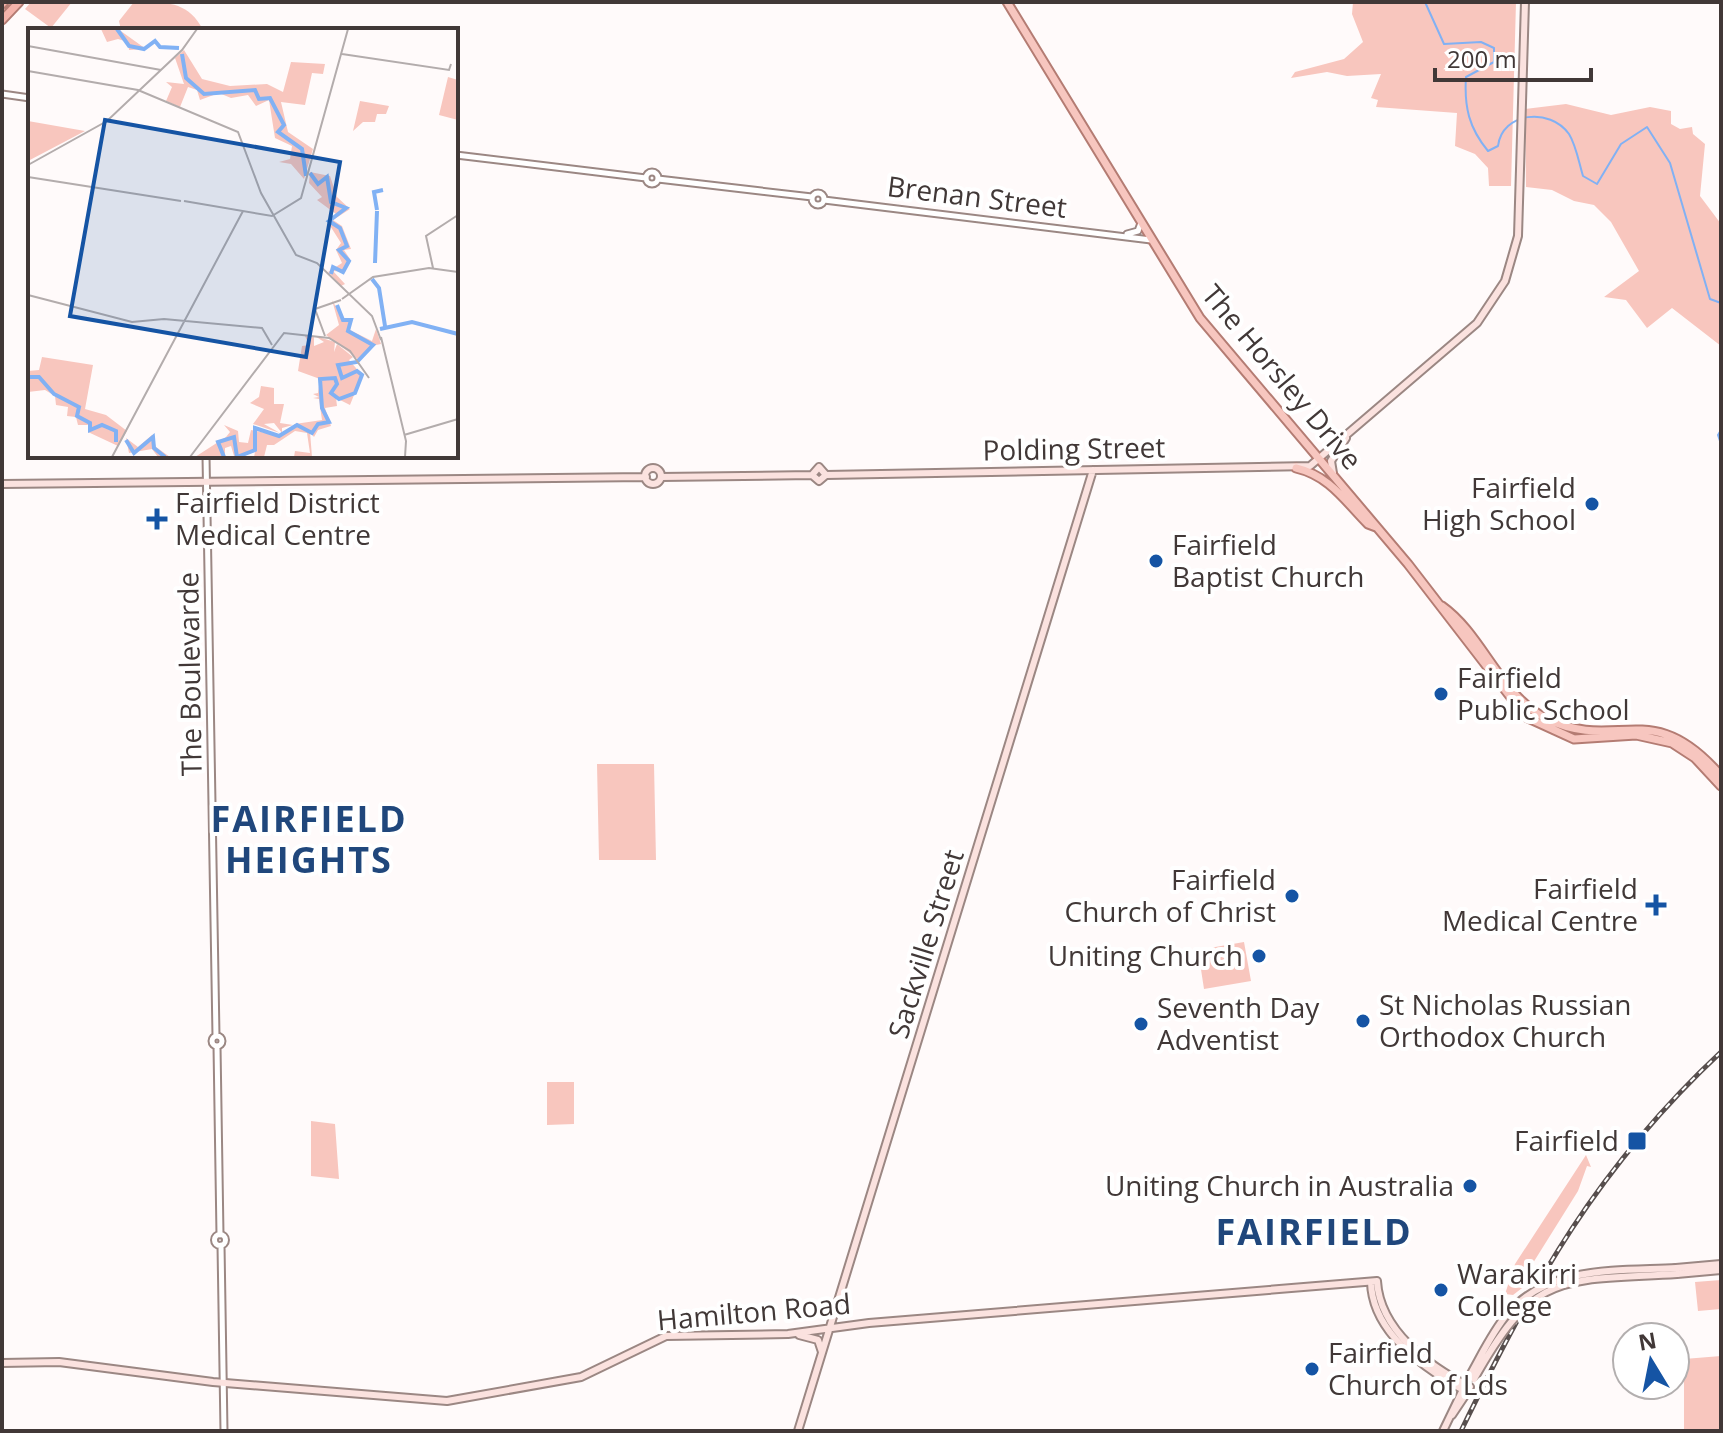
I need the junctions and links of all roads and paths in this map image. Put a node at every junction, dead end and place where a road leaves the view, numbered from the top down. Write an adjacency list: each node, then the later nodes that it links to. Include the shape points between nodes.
1 (19, 2): 4 (highway)
2 (1007, 2): 8 (main road, The Horsley Drive)
3 (1525, 2): 11 (main road, Polding Street, via 1519,216 1509,269 1483,316)
4 (2, 20)
5 (2, 94): 6 (street)
6 (28, 98)
7 (458, 155): 9 (street, Brenan Street, via 646,178 653,172 658,179 812,197 818,193 824,200)
8 (1141, 223): 9 (street, via 1137,232); 10 (main road, The Horsley Drive)
9 (1126, 235): 10 (street, Brenan Street)
10 (1152, 240): 13 (main road, The Horsley Drive, via 1203,323)
11 (1347, 435): 13 (main road, Polding Street); 16 (main road, via 1331,461)
12 (206, 458): 19 (street, The Boulevarde)
13 (1319, 459): 14 (main road, Polding Street, via 1307,468); 16 (main road, The Horsley Drive)
14 (1296, 468): 15 (main road, Polding Street); 21 (main road, via 1334,485 1368,524)
15 (1093, 470): 18 (main road, Polding Street, via 826,475 819,467 812,475); 26 (main road, Sackville Street)
16 (1334, 475): 21 (main road, The Horsley Drive)
17 (646, 477): 18 (main road, via 653,484); 18 (main road, via 653,468); 19 (main road)
18 (661, 477)
19 (206, 482): 20 (main road); 30 (street, The Boulevarde, via 216,1036 222,1040 217,1046 220,1235 226,1241 221,1245)
20 (2, 484)
21 (1378, 528): 22 (main road, The Horsley Drive)
22 (1440, 604): 23 (main road, The Horsley Drive, via 1539,714 1575,728 1647,728 1671,735); 24 (main road, The Horsley Drive, via 1526,717 1583,741 1636,735 1672,743)
23 (1721, 776)
24 (1721, 786)
25 (1721, 1267): 31 (main road, bridge, via 1586,1279 1542,1293 1506,1325)
26 (831, 1328): 27 (main road, Hamilton Road); 28 (main road, Sackville Street); 31 (main road, Hamilton Road, via 1374,1282 1389,1320 1419,1355)
27 (788, 1334): 28 (main road, via 815,1339); 30 (main road, Hamilton Road, via 666,1336 581,1377 447,1401)
28 (822, 1354): 33 (main road, Sackville Street)
29 (2, 1363): 30 (main road, Hamilton Road, via 59,1362)
30 (223, 1382): 32 (street)
31 (1466, 1388): 34 (main road)
32 (224, 1431)
33 (798, 1431)
34 (1443, 1431)

